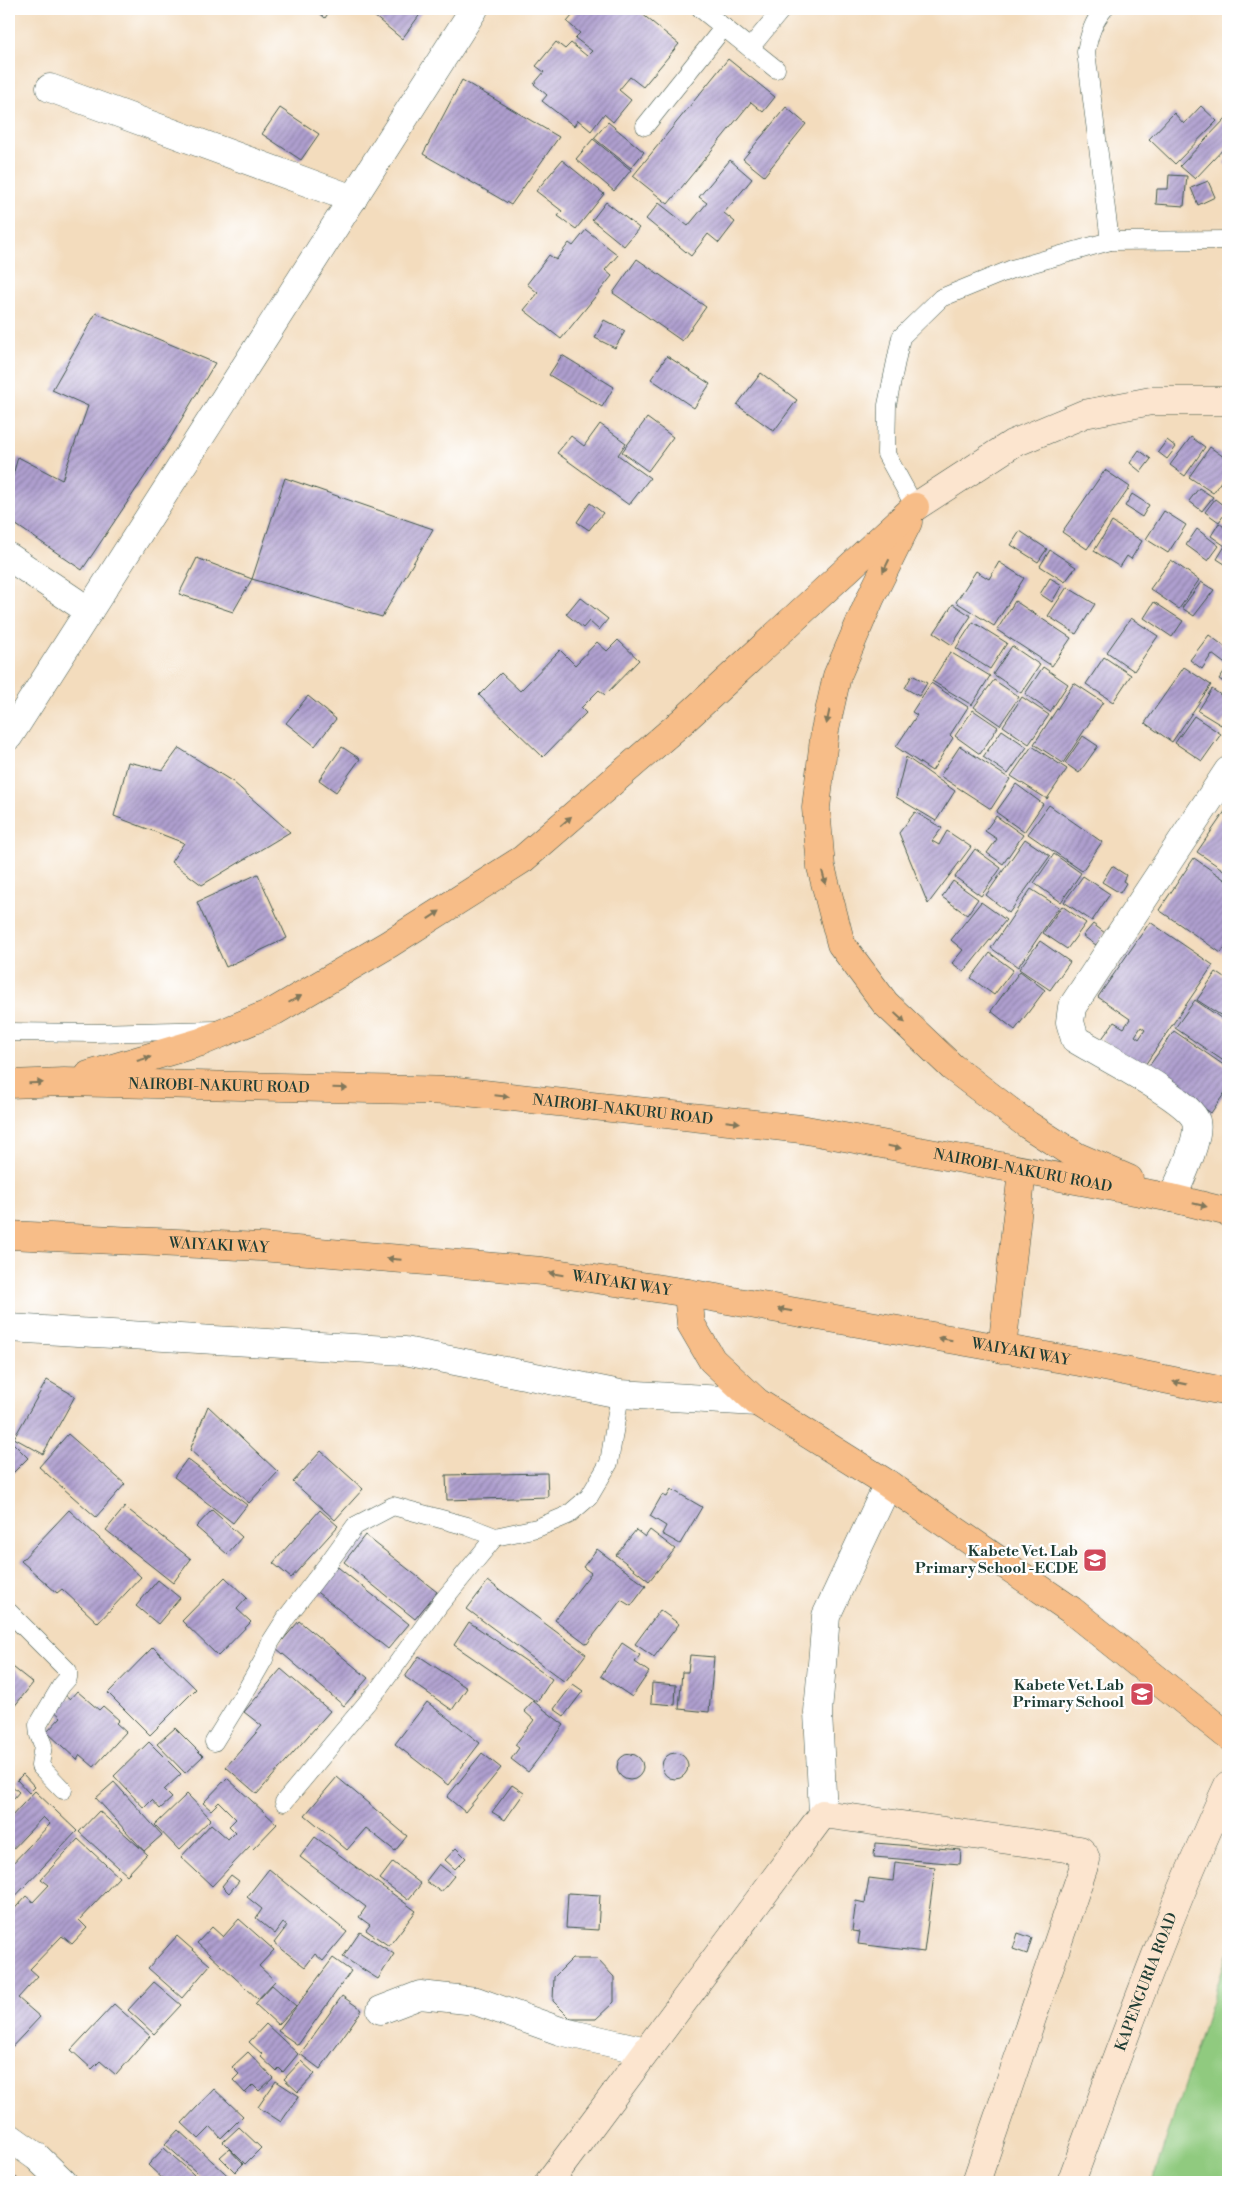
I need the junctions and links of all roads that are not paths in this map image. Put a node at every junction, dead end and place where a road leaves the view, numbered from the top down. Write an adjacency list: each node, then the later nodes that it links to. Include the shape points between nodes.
1 (474, 9): 10 (street)
2 (701, 9): 5 (lane)
3 (782, 9): 6 (lane)
4 (1104, 9): 12 (lane, via 1088,36 1086,52)
5 (724, 27): 6 (lane); 9 (lane)
6 (750, 48): 7 (lane)
7 (776, 68)
8 (50, 88): 10 (street)
9 (645, 126)
10 (353, 199): 16 (street)
11 (1228, 240): 12 (lane)
12 (1110, 241): 14 (lane, via 1012,269 941,298 901,337 887,405 886,454)
13 (1228, 401): 14 (street, via 1151,401 1084,414 1012,444)
14 (915, 507): 19 (highway, one-way to 14, via 275,1011 523,859 684,720); 24 (highway, one-way to 24, via 837,676 825,730 816,808 821,867 842,944 884,1004 952,1067 1020,1120 1076,1156)
15 (9, 557): 16 (street)
16 (89, 611): 17 (street)
17 (9, 736)
18 (1228, 771): 24 (street, via 1072,1007 1070,1022 1075,1040 1169,1094 1187,1109 1196,1122 1195,1142)
19 (230, 1030): 20 (lane); 21 (highway, one-way to 19, via 201,1042)
20 (9, 1032)
21 (64, 1082): 22 (highway, NAIROBI-NAKURU ROAD, one-way to 21); 23 (highway, NAIROBI-NAKURU ROAD, one-way to 23, via 457,1091 801,1129)
22 (9, 1084)
23 (1022, 1172): 24 (highway, NAIROBI-NAKURU ROAD); 29 (highway)
24 (1172, 1198): 25 (highway, NAIROBI-NAKURU ROAD, one-way to 25)
25 (1228, 1212)
26 (9, 1235): 27 (highway, WAIYAKI WAY, one-way to 26, via 542,1271 271,1248)
27 (688, 1293): 29 (highway, WAIYAKI WAY, one-way to 27); 32 (highway, via 691,1324 712,1360)
28 (9, 1328): 31 (street, via 405,1351)
29 (1002, 1349): 30 (highway, WAIYAKI WAY, one-way to 29)
30 (1228, 1392)
31 (620, 1394): 32 (street); 34 (lane, via 609,1462 589,1497 568,1515 537,1528)
32 (757, 1402): 33 (highway)
33 (888, 1484): 36 (highway, via 1071,1610); 41 (street, via 826,1616 818,1712)
34 (495, 1537): 37 (lane, via 393,1506 354,1526 286,1618); 40 (lane, via 440,1604 380,1687)
35 (9, 1612): 39 (lane, via 68,1671 68,1678 38,1725 43,1745 40,1766)
36 (1228, 1736)
37 (214, 1742)
38 (1228, 1785): 48 (street, KAPENGURIA ROAD, via 1201,1843)
39 (63, 1790)
40 (284, 1802)
41 (823, 1814): 43 (street); 47 (street, via 1080,1850 1084,1854 1086,1860)
42 (381, 2010): 43 (street, via 420,1995 476,2001 560,2031)
43 (646, 2051): 46 (street)
44 (9, 2137): 45 (street, via 38,2157)
45 (63, 2182)
46 (548, 2182)
47 (976, 2182)
48 (1071, 2182)

